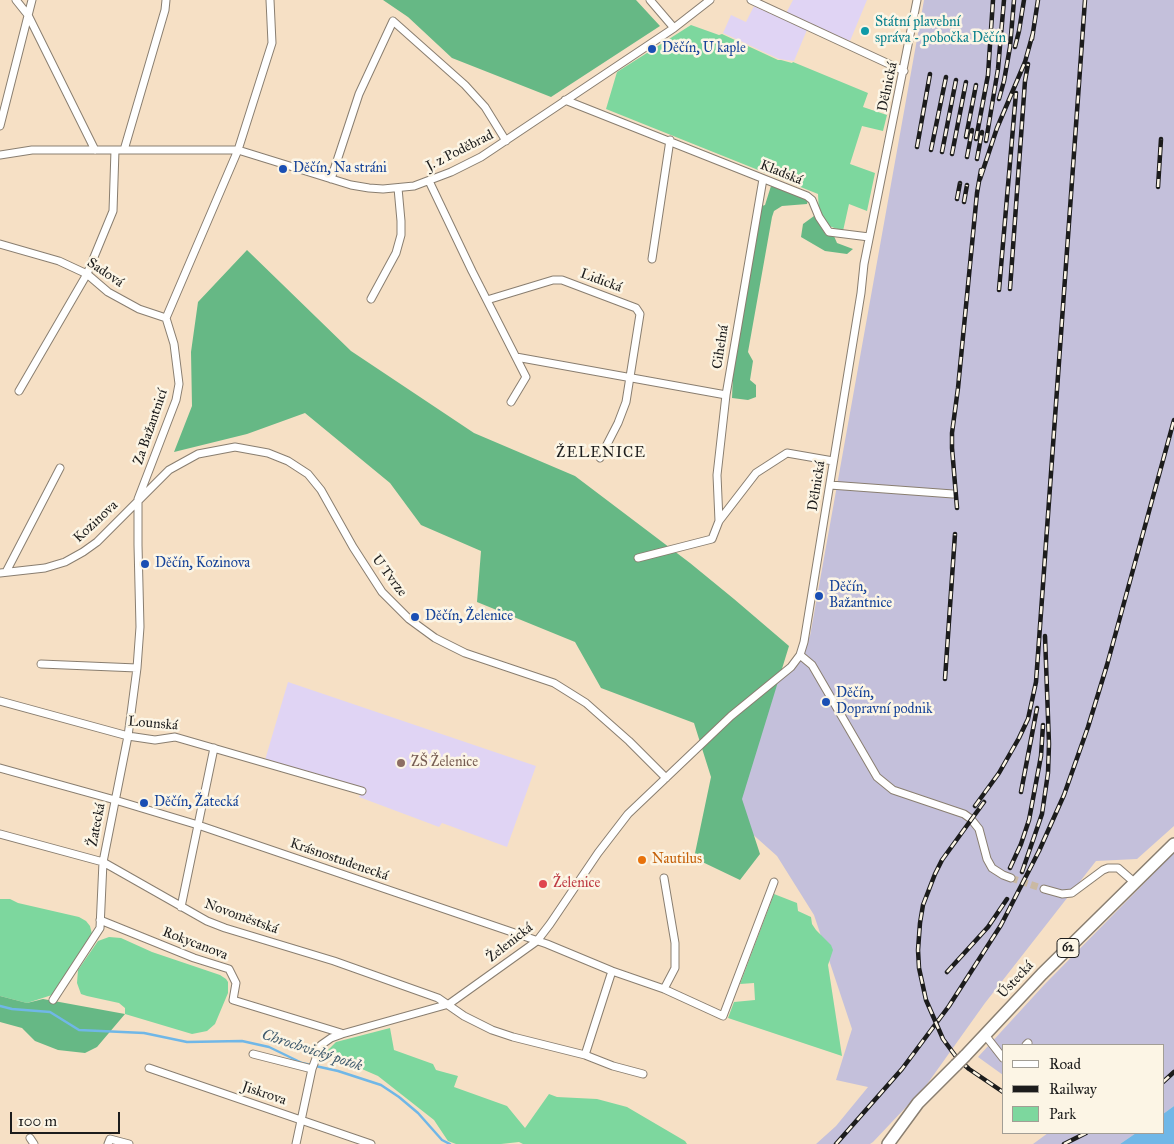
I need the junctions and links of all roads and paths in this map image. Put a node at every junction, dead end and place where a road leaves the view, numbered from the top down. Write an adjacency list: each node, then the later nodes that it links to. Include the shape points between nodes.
1 (16, 0): 9 (street)
2 (32, 0): 9 (street)
3 (166, 0): 18 (street)
4 (270, 0): 19 (street, via 272,43)
5 (650, 0): 10 (street)
6 (710, 0): 10 (street, J. z Poděbrad)
7 (752, 0): 11 (street)
8 (918, 0): 11 (street, Dělnická)
9 (28, 15): 13 (street); 16 (street)
10 (674, 28): 12 (street, J. z Poděbrad)
11 (904, 71): 25 (street, Dělnická)
12 (565, 100): 14 (street, Kladská); 15 (street, J. z Poděbrad)
13 (0, 126)
14 (670, 140): 22 (street, Kladská); 27 (street)
15 (506, 141): 21 (street, via 486,107 393,21 359,94); 23 (street, J. z Poděbrad, via 481,157)
16 (95, 150): 17 (street, J. z Poděbrad); 20 (street, J. z Poděbrad, via 32,150)
17 (115, 150): 18 (street, J. z Poděbrad); 28 (street, via 114,211)
18 (124, 150): 19 (street, J. z Poděbrad)
19 (238, 150): 21 (street, J. z Poděbrad); 31 (street)
20 (0, 155)
21 (331, 179): 24 (street, J. z Poděbrad, via 369,188)
22 (763, 179): 25 (street, Kladská, via 812,200 829,232); 35 (street, Cihelná)
23 (429, 181): 24 (street, J. z Poděbrad); 30 (street)
24 (398, 188): 29 (street, via 401,235 396,253)
25 (869, 238): 38 (street, Dělnická)
26 (0, 244): 28 (street, Sadová, via 59,261)
27 (652, 259)
28 (87, 274): 31 (street, Sadová, via 108,292 139,309); 34 (street)
29 (371, 299)
30 (487, 300): 32 (street); 33 (street, Lidická, via 562,280 636,308 640,314)
31 (166, 318): 42 (street, Za Bažantnicí, via 174,344 179,384 176,400)
32 (516, 357): 33 (street); 36 (street, via 526,377)
33 (631, 378): 35 (street); 37 (street, via 618,423)
34 (20, 391)
35 (726, 395): 43 (street, Cihelná, via 717,474)
36 (511, 402)
37 (600, 458)
38 (834, 461): 40 (street, Dělnická); 43 (street, via 787,453 756,473)
39 (60, 468): 45 (street, Kozinova)
40 (830, 485): 41 (street); 46 (street, Dělnická)
41 (953, 494)
42 (138, 499): 45 (street, Kozinova, via 97,542 65,562 45,568); 48 (street, Za Bažantnicí, via 140,628); 53 (street, U Tvrze, via 169,470 198,454 235,448 268,453 288,461 308,474 321,490 382,592 409,619 465,653 554,683 586,703)
43 (719, 521): 44 (street, via 712,539)
44 (638, 558)
45 (3, 572)
46 (800, 655): 53 (street, Želenická, via 791,667 730,716); 61 (street, via 812,665 876,777 893,790 967,816 979,829 992,868)
47 (41, 664): 48 (street)
48 (137, 668): 50 (street, Za Bažantnicí)
49 (0, 701): 50 (street, Lounská)
50 (128, 736): 51 (street, Lounská, via 155,740 175,737); 55 (street, Žatecká)
51 (214, 748): 54 (street, Lounská); 56 (street)
52 (0, 768): 55 (street, Krásnostudenecká)
53 (666, 778): 67 (street, Želenická, via 628,814)
54 (362, 790)
55 (115, 800): 56 (street, Krásnostudenecká); 59 (street, Žatecká)
56 (198, 826): 65 (street); 67 (street, Krásnostudenecká)
57 (0, 834): 59 (street, Novoměstská)
58 (1174, 844): 63 (main road, Ústecká / 62)
59 (103, 862): 65 (street, Novoměstská); 66 (street, Žatecká)
60 (664, 878): 69 (street, via 675,944 675,968)
61 (1011, 878)
62 (774, 882): 69 (street, Krásnostudenecká, via 723,1016)
63 (1134, 882): 64 (street, via 1118,868 1108,868 1072,892 1062,894); 73 (main road, Ústecká / 62)
64 (1044, 889)
65 (181, 907): 71 (street, Novoměstská, via 225,928 334,961)
66 (100, 920): 70 (street, Žatecká, via 100,928); 72 (street, Rokycanova, via 229,969 236,983 233,1000)
67 (537, 941): 68 (street, Krásnostudenecká); 71 (street, Želenická)
68 (612, 971): 69 (street, Krásnostudenecká); 75 (street)
69 (664, 989)
70 (53, 1000)
71 (450, 1004): 72 (street, Želenická); 75 (street, Novoměstská, via 464,1016 492,1030)
72 (342, 1034): 77 (street, Želenická, via 321,1045)
73 (985, 1035): 76 (street); 85 (main road, Ústecká / 62, via 918,1103)
74 (253, 1054): 77 (street)
75 (585, 1055): 79 (street, Novoměstská)
76 (1002, 1057)
77 (313, 1066): 80 (street, Želenická)
78 (149, 1068): 80 (street, Jiskrova)
79 (643, 1074)
80 (302, 1120): 83 (street, Želenická); 84 (street, Jiskrova)
81 (109, 1141): 82 (street)
82 (129, 1144)
83 (296, 1144)
84 (371, 1144)
85 (888, 1144)

